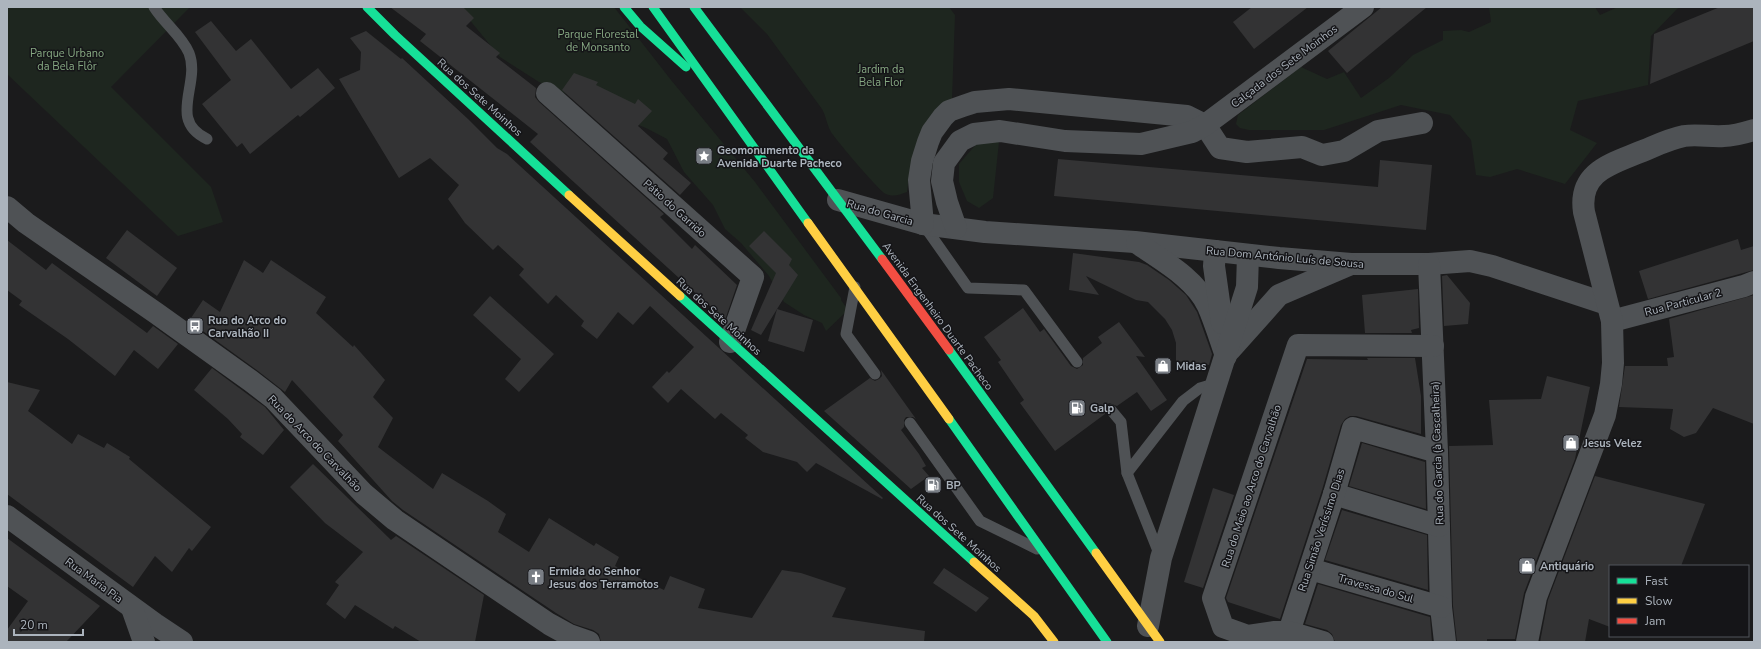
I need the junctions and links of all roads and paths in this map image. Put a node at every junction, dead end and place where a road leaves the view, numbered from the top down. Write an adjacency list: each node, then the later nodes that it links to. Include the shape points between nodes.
1 (154, 7): 14 (lane, via 180,38 189,54 192,72 187,102 188,118 195,131)
2 (367, 7): 27 (main road, Rua dos Sete Moinhos)
3 (624, 7): 10 (main road, via 640,26)
4 (653, 7): 10 (main road)
5 (694, 7): 8 (main road, Avenida Engenheiro Duarte Pacheco)
6 (1363, 7): 12 (street, Calçada dos Sete Moinhos)
7 (716, 20): 8 (main road)
8 (743, 71): 15 (main road, Avenida Engenheiro Duarte Pacheco)
9 (547, 93): 27 (street, Pátio do Garrido, via 753,277)
10 (717, 94): 25 (main road)
11 (1422, 123): 12 (street, via 1378,131 1344,150 1322,155 1302,147 1248,152 1220,148)
12 (1205, 125): 17 (street, via 1187,116 1009,99 975,102 963,106 949,111 943,117 928,142 919,180); 18 (street, via 1192,132 1141,144 1065,142 1000,131 974,134 960,141 944,163 942,181)
13 (1754, 130): 26 (street, via 1724,136 1686,136 1671,140 1602,168 1592,177 1584,191 1583,202)
14 (207, 139)
15 (838, 200): 17 (street, Rua do Garcia); 46 (main road, Avenida Engenheiro Duarte Pacheco)
16 (7, 207): 49 (street, Rua do Arco do Carvalhão, via 273,398 364,494 395,520 549,624)
17 (923, 224): 18 (street, Rua Dom António Luís de Sousa); 30 (lane, via 968,288 1024,290)
18 (956, 228): 19 (street, Rua Dom António Luís de Sousa)
19 (1134, 242): 20 (street, Rua Dom António Luís de Sousa); 29 (street, via 1193,285 1208,305)
20 (1215, 251): 21 (street, Rua Dom António Luís de Sousa); 29 (street, via 1214,266)
21 (1248, 255): 22 (street, Rua Dom António Luís de Sousa); 29 (street, via 1247,287)
22 (1351, 264): 23 (street, Rua Dom António Luís de Sousa); 29 (street, via 1279,295)
23 (1429, 264): 26 (street, Rua Dom António Luís de Sousa, via 1470,261 1492,266); 28 (street, Rua do Garcia (à Cascalheira))
24 (1754, 282): 26 (street, Rua Particular 2)
25 (855, 286): 31 (lane, via 846,334); 40 (main road)
26 (1609, 313): 54 (street, via 1613,343 1611,384 1604,415 1536,597)
27 (730, 342): 50 (main road, Rua dos Sete Moinhos, via 1034,616)
28 (1433, 346): 35 (street, Rua do Garcia (à Cascalheira)); 45 (street, Rua do Meio ao Arco do Carvalhão, via 1298,345 1213,598 1223,627 1248,636)
29 (1226, 356): 32 (street)
30 (1077, 362)
31 (875, 374)
32 (1217, 383): 36 (lane, via 1200,388 1183,401); 41 (street)
33 (1112, 410): 36 (lane, via 1121,422)
34 (910, 423): 40 (lane, via 980,521)
35 (1437, 452): 37 (street, Rua Simão Veríssimo Dias, via 1353,428); 39 (street, Rua do Garcia (à Cascalheira))
36 (1127, 473): 41 (lane)
37 (1334, 494): 39 (street); 42 (street, Rua Simão Veríssimo Dias)
38 (7, 516): 44 (street, Rua Maria Pia)
39 (1439, 526): 43 (street, Rua do Garcia (à Cascalheira))
40 (1044, 553): 51 (main road)
41 (1161, 558): 46 (street)
42 (1310, 569): 43 (street, Travessa do Sul); 45 (street, Rua Simão Veríssimo Dias)
43 (1441, 607): 53 (street, Rua do Garcia (à Cascalheira))
44 (132, 608): 47 (street); 48 (street, Rua Maria Pia)
45 (1288, 632): 52 (street)
46 (1154, 634)
47 (144, 642)
48 (182, 642)
49 (589, 642)
50 (1054, 642)
51 (1107, 642)
52 (1322, 642)
53 (1445, 642)
54 (1527, 642)

